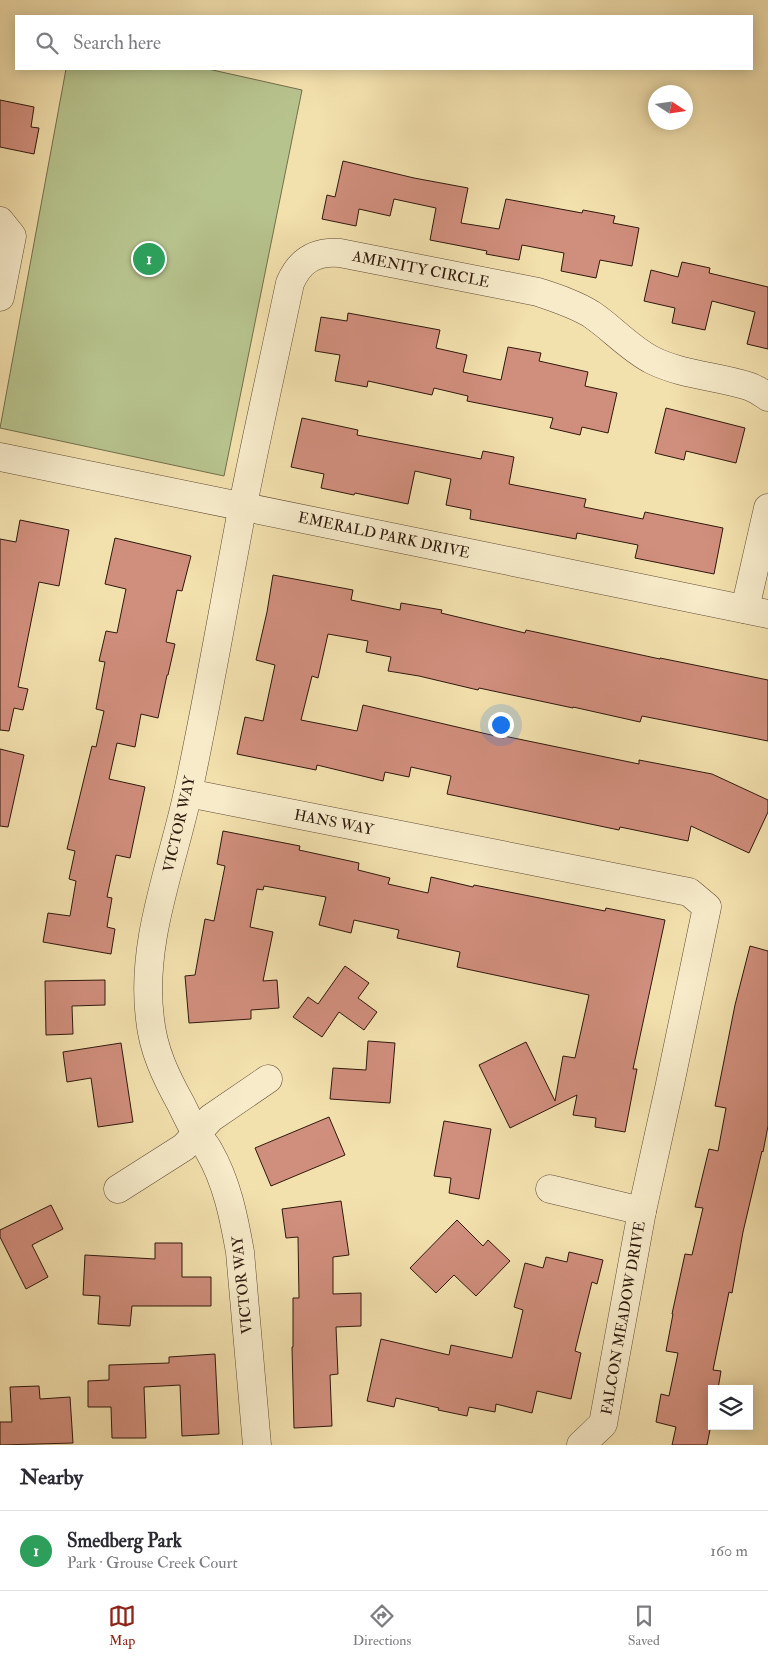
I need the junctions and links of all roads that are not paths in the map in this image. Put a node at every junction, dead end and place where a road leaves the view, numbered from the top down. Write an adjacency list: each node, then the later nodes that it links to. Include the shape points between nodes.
1 (0, 221): 2 (street, via 12,236)
2 (0, 297)
3 (768, 397): 5 (street, AMENITY CIRCLE, via 749,386 653,360 589,313 538,292 328,252 302,264 290,283)
4 (0, 457): 5 (street, EMERALD PARK DRIVE)
5 (243, 506): 7 (street, EMERALD PARK DRIVE); 8 (street, VICTOR WAY)
6 (768, 508): 7 (street)
7 (756, 612)
8 (188, 793): 10 (street, HANS WAY, via 689,892 707,907); 11 (street, VICTOR WAY, via 152,940 147,994 150,1022 165,1075)
9 (268, 1078): 11 (street, via 211,1118)
10 (670, 1084): 14 (street, FALCON MEADOW DRIVE)
11 (196, 1133): 12 (street, via 184,1147); 15 (street, VICTOR WAY, via 220,1175 236,1225)
12 (118, 1189)
13 (550, 1189): 14 (street, FALCON MEADOW DRIVE)
14 (642, 1211): 16 (street, FALCON MEADOW DRIVE, via 604,1424)
15 (257, 1445)
16 (581, 1445)

